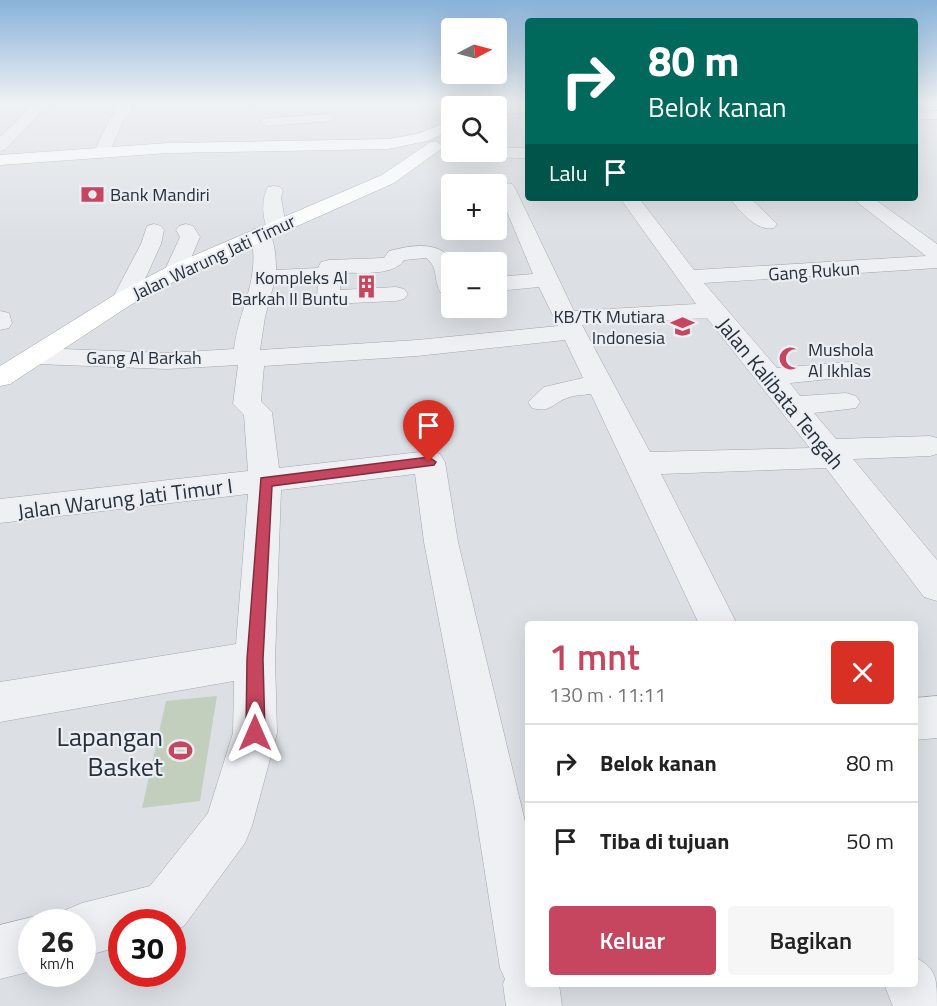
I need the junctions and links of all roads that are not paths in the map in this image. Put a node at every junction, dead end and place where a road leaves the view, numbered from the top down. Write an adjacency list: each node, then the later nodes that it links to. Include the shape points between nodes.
1 (133, 150): 4 (main road)
2 (419, 150): 7 (main road)
3 (440, 150): 10 (main road, Jalan Warung Jati Timur)
4 (102, 152): 8 (main road)
5 (507, 153): 6 (street)
6 (525, 153)
7 (369, 154): 9 (main road, via 125,159); 10 (main road, via 397,157)
8 (0, 160)
9 (0, 170)
10 (405, 170): 19 (main road, Jalan Warung Jati Timur, via 320,212)
11 (507, 190): 27 (street)
12 (274, 191): 19 (street)
13 (631, 201): 26 (street, Jalan Kalibata Tengah)
14 (743, 201): 16 (street)
15 (865, 201): 20 (street)
16 (766, 224)
17 (154, 230): 30 (street)
18 (186, 230): 23 (street, via 190,237)
19 (268, 230): 23 (main road, Jalan Warung Jati Timur); 25 (street, via 264,246)
20 (937, 254)
21 (441, 258): 24 (street, via 432,251 396,255 388,264 329,267)
22 (937, 262): 26 (street, Gang Rukun)
23 (175, 272): 30 (main road, Jalan Warung Jati Timur)
24 (329, 274): 25 (street); 29 (street, via 329,297)
25 (266, 277): 36 (street, via 247,348)
26 (690, 277): 31 (street, Jalan Kalibata Tengah)
27 (546, 280): 28 (street); 34 (street)
28 (507, 283)
29 (396, 294)
30 (124, 299): 35 (main road, Jalan Warung Jati Timur)
31 (713, 310): 34 (street, Gang Al Barkah); 38 (street, Jalan Kalibata Tengah)
32 (0, 318): 33 (street)
33 (0, 324)
34 (569, 325): 36 (street, Gang Al Barkah, via 406,349); 40 (street)
35 (37, 356): 36 (street, Gang Al Barkah, via 167,361); 39 (main road, Jalan Warung Jati Timur)
36 (252, 357): 47 (street, via 247,404 258,412)
37 (849, 370): 38 (street)
38 (770, 377): 43 (street, Jalan Kalibata Tengah)
39 (0, 378)
40 (600, 384): 41 (street, via 550,394); 46 (street)
41 (542, 402)
42 (846, 402): 43 (street)
43 (792, 405): 45 (street, Jalan Kalibata Tengah)
44 (930, 446): 45 (street)
45 (831, 453): 46 (street, via 708,463); 49 (street, Jalan Kalibata Tengah)
46 (640, 463): 50 (street)
47 (265, 482): 48 (street, Jalan Warung Jati Timur I); 51 (street); 58 (street, Jalan Warung Jati Timur I, via 429,462 441,542 498,803)
48 (0, 511)
49 (937, 585)
50 (717, 621)
51 (255, 659): 52 (street); 55 (street, via 255,733 228,826 166,908)
52 (0, 702)
53 (937, 717): 54 (street)
54 (918, 719)
55 (96, 926)
56 (18, 948): 57 (street)
57 (0, 952)
58 (525, 952)
59 (531, 987): 61 (street)
60 (913, 987): 62 (street)
61 (534, 1006)
62 (922, 1006)

